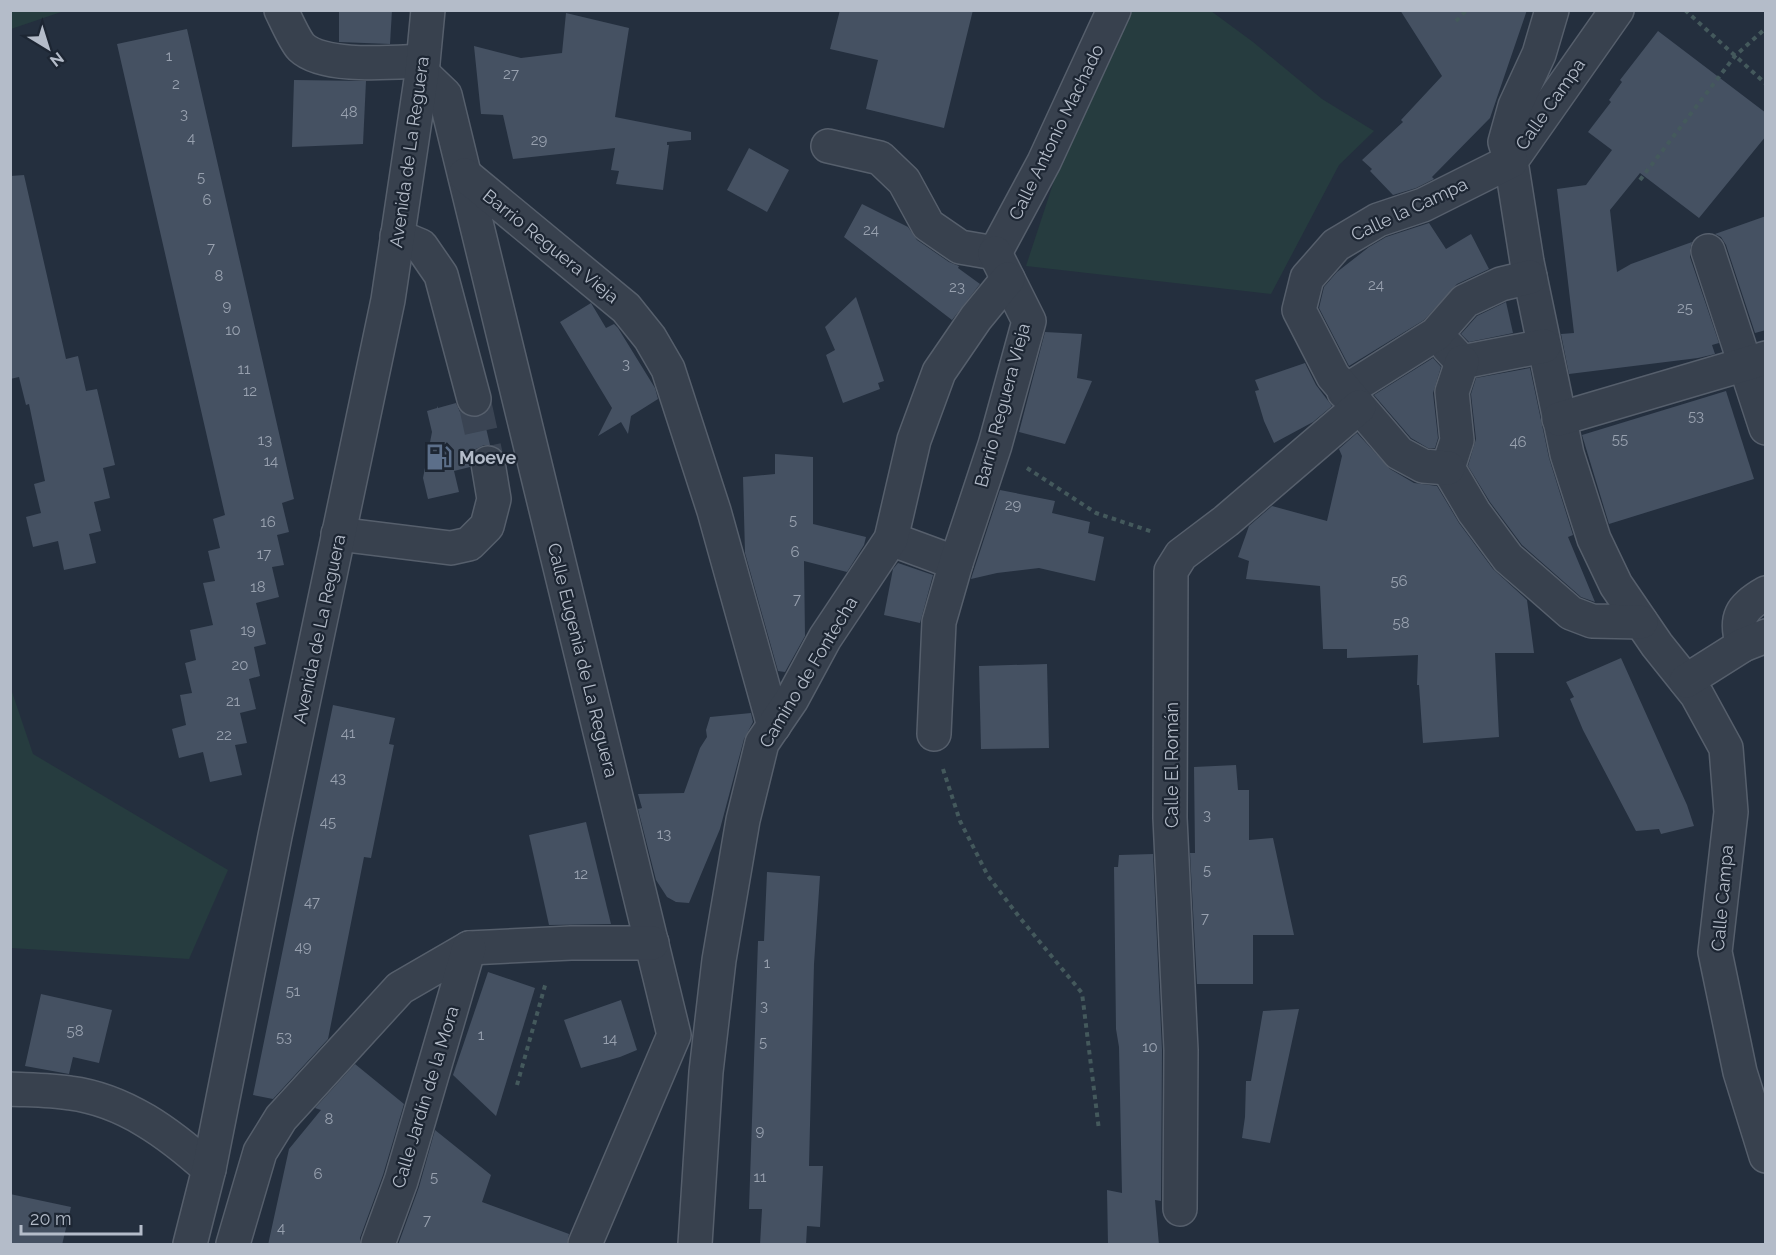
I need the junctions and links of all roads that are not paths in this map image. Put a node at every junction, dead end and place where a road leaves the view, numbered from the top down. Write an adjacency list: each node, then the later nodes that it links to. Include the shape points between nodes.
1 (281, 10): 6 (street, via 301,47 323,58)
2 (428, 10): 6 (street, Avenida de La Reguera)
3 (1114, 10): 13 (street, Calle Antonio Machado, via 1044,162)
4 (1552, 10): 8 (street, via 1539,54 1510,124 1506,142)
5 (1617, 10): 8 (street, Calle Campa)
6 (423, 67): 9 (street, Calle Eugenia de La Reguera, via 445,95); 11 (street, Avenida de La Reguera)
7 (828, 147): 13 (street, via 880,158 904,182 928,225 960,247)
8 (1511, 161): 15 (street, Calle Campa); 21 (street, Calle la Campa, via 1423,205 1378,220 1336,245 1307,278 1299,310 1333,376)
9 (465, 175): 10 (street, Calle Eugenia de La Reguera); 33 (street, Barrio Reguera Vieja, via 626,308 668,369 714,511)
10 (476, 223): 14 (street); 24 (street, Calle Eugenia de La Reguera)
11 (397, 236): 14 (street, via 421,246); 26 (street, Avenida de La Reguera, via 388,300)
12 (1708, 251): 18 (street)
13 (1002, 266): 27 (street, Camino de Fontecha, via 976,318 939,372 914,440); 28 (street, Barrio Reguera Vieja, via 1029,321 995,446)
14 (441, 275): 20 (street)
15 (1530, 277): 16 (street, via 1502,284 1465,301); 17 (street, Calle Campa)
16 (1436, 334): 19 (street); 21 (street)
17 (1544, 346): 19 (street); 22 (street, Calle Campa)
18 (1755, 361): 22 (street); 23 (street)
19 (1462, 362): 25 (street, via 1452,392 1456,440)
20 (474, 399)
21 (1351, 399): 25 (street, via 1399,453 1423,466); 42 (street, Calle El Román, via 1226,521 1181,555 1172,571 1170,818 1181,1050)
22 (1559, 418): 30 (street, Calle Campa, via 1594,539 1616,585)
23 (1766, 428)
24 (535, 466): 26 (street, via 486,453 494,499 487,526 470,544 451,548); 35 (street, Calle Eugenia de La Reguera)
25 (1448, 468): 30 (street, via 1508,558 1571,613 1592,621)
26 (338, 534): 41 (street, Avenida de La Reguera)
27 (891, 539): 28 (street); 33 (street, Camino de Fontecha, via 825,638)
28 (956, 563): 34 (street, Barrio Reguera Vieja, via 939,622)
29 (1766, 593): 31 (street, via 1742,612 1738,630)
30 (1641, 622): 32 (street, Calle Campa)
31 (1754, 641): 32 (street)
32 (1686, 681): 40 (street, Calle Campa, via 1698,695 1726,748 1731,812 1715,951 1740,1072)
33 (774, 726): 37 (street, Camino de Fontecha, via 762,742 742,820)
34 (934, 734)
35 (652, 943): 36 (street); 38 (street, Calle Eugenia de La Reguera)
36 (469, 948): 44 (street, via 400,988 281,1118 260,1152); 45 (street, Calle Jardín de la Mora, via 401,1181)
37 (711, 1034): 38 (street); 47 (street, Camino de Fontecha)
38 (674, 1035): 46 (street)
39 (10, 1089): 41 (street, via 72,1093 122,1107 175,1139)
40 (1766, 1156)
41 (209, 1169): 43 (street, Avenida de La Reguera)
42 (1180, 1209)
43 (190, 1245)
44 (233, 1245)
45 (378, 1245)
46 (585, 1245)
47 (695, 1245)

